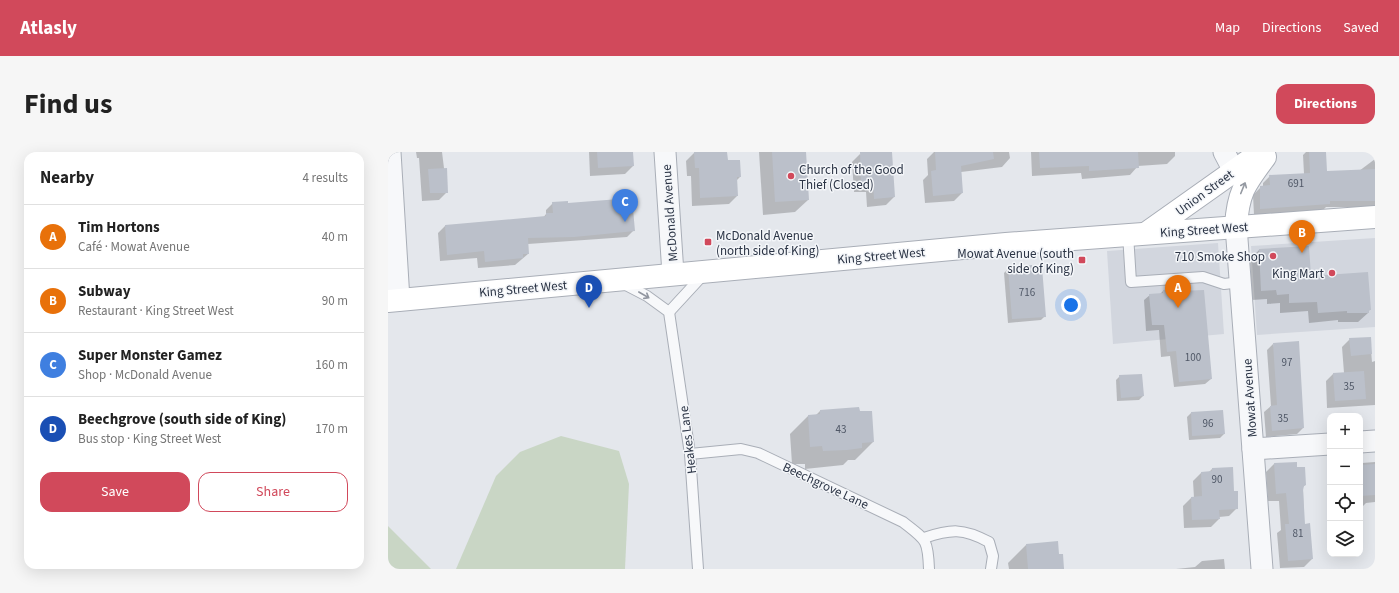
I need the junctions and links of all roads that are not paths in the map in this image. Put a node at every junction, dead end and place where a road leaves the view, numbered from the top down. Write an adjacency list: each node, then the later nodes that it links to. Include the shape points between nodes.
1 (390, 152): 14 (street)
2 (665, 152): 11 (street, McDonald Avenue)
3 (1224, 152): 6 (street)
4 (1261, 152): 6 (main road, Union Street)
5 (1269, 152): 8 (main road, Union Street, one-way to 5, via 1238,202 1243,189)
6 (1234, 171): 9 (main road, Union Street)
7 (1375, 216): 8 (main road, King Street West)
8 (1236, 226): 9 (main road, King Street West); 13 (street, Mowat Avenue)
9 (1137, 234): 10 (main road, King Street West); 13 (lane, via 1131,282 1203,277 1224,284)
10 (707, 271): 11 (main road, King Street West); 15 (lane)
11 (673, 274): 12 (main road, King Street West)
12 (616, 280): 14 (main road, King Street West); 15 (lane, one-way to 15, via 647,296)
13 (1240, 282): 19 (street, Mowat Avenue)
14 (394, 300)
15 (669, 312): 20 (lane, Heakes Lane)
16 (1375, 441): 17 (street)
17 (1363, 442)
18 (1327, 444): 19 (street)
19 (1253, 450): 25 (street, Mowat Avenue)
20 (690, 454): 21 (lane, Beechgrove Lane, via 741,450 758,453 903,522); 22 (lane, Heakes Lane)
21 (924, 538): 23 (lane); 24 (lane, via 960,530 975,534 989,542 993,556)
22 (698, 569)
23 (929, 569)
24 (991, 569)
25 (1262, 569)

